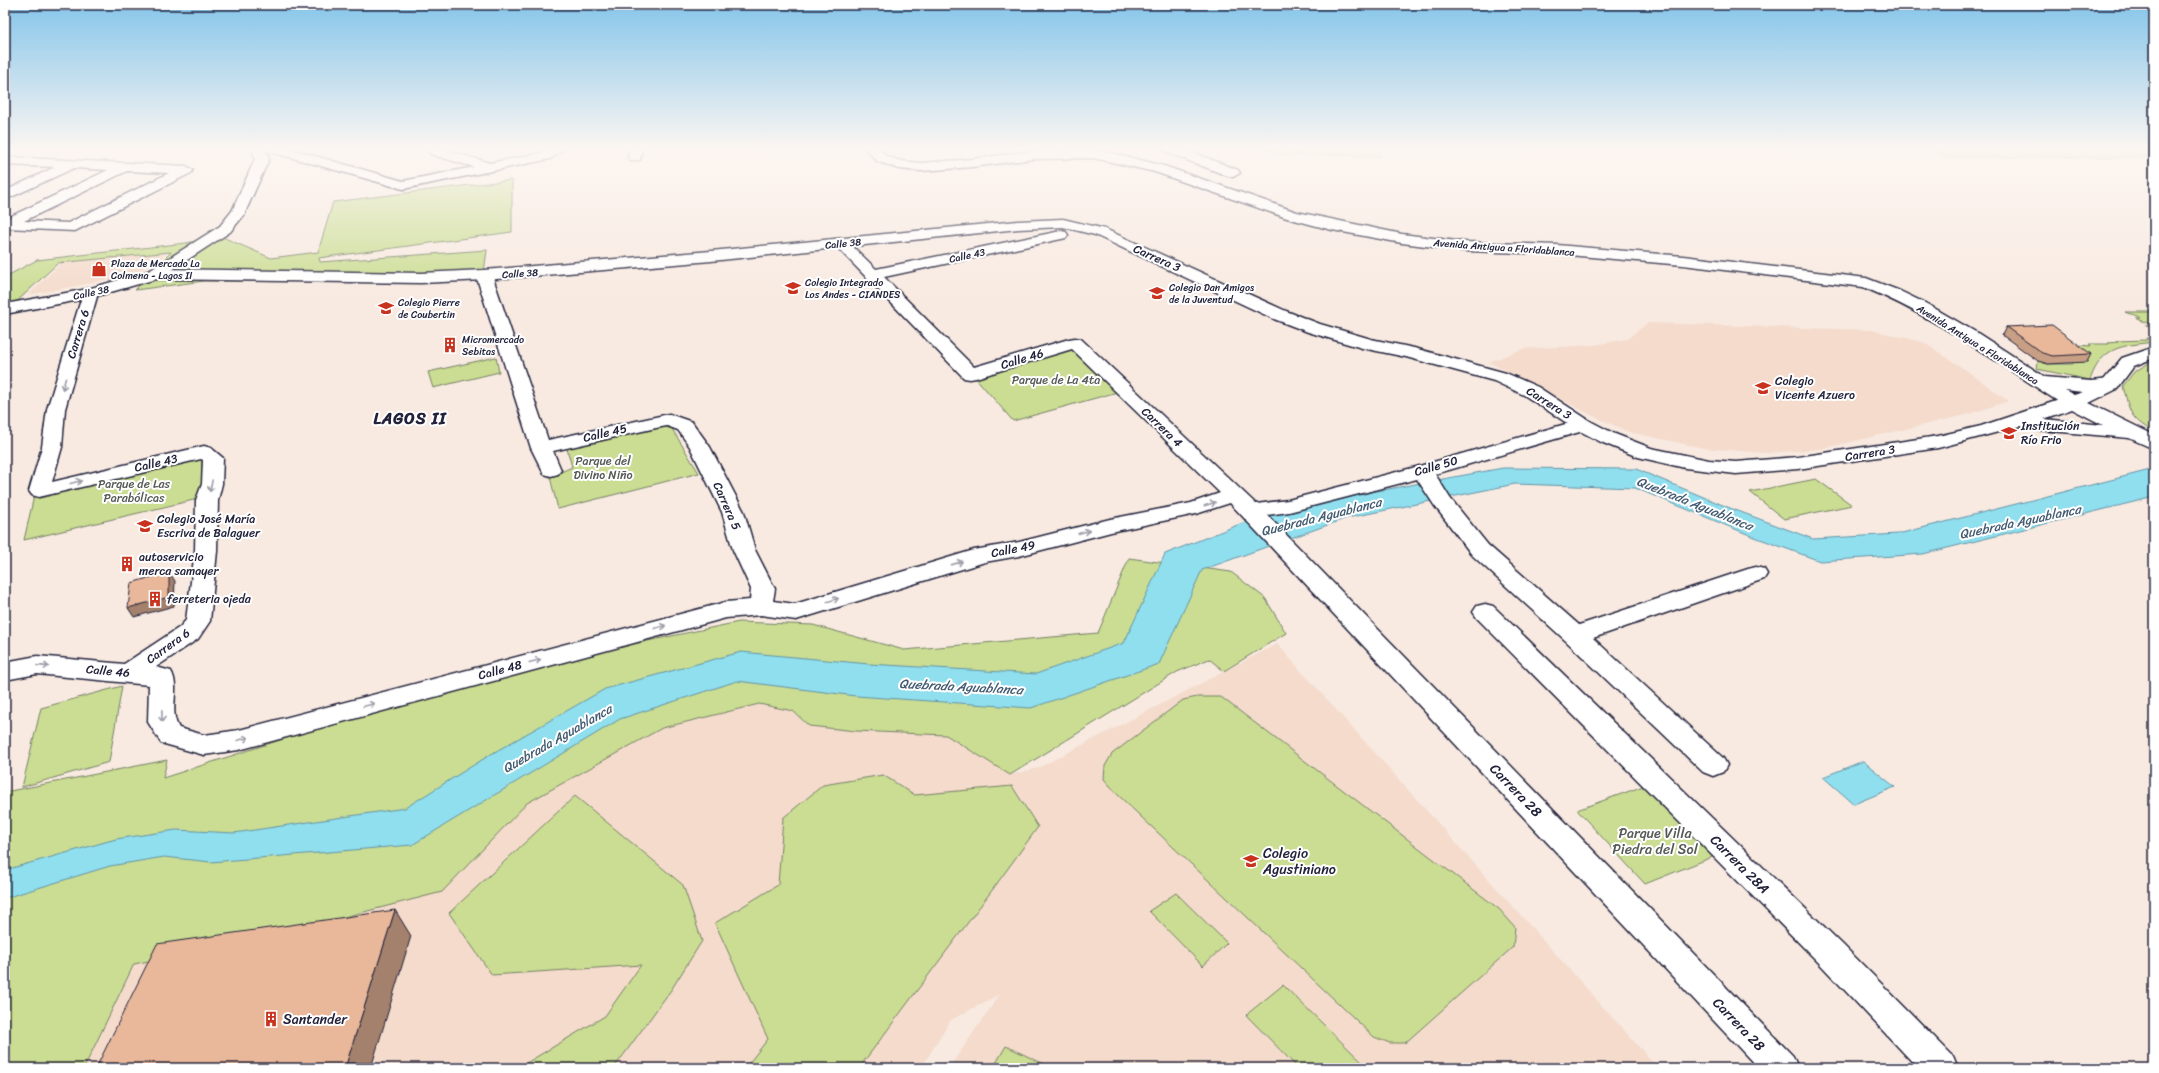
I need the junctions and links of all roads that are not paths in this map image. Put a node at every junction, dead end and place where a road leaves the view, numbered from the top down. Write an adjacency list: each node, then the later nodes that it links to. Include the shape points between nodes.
1 (60, 198): 6 (street)
2 (130, 198): 6 (street, via 70,228)
3 (245, 198): 9 (street, via 239,212 225,229)
4 (1241, 198): 16 (street, Avenida Antigua a Floridablanca, via 1314,221 1448,245 1571,250 1639,256 1866,283 1929,310)
5 (1037, 223): 8 (street, Calle 38); 21 (street, Carrera 3, via 1063,223 1100,232 1280,315 1314,328 1500,377 1531,391)
6 (6, 224)
7 (1061, 235): 11 (street, Calle 43)
8 (842, 244): 10 (street, Calle 38); 11 (street)
9 (155, 274): 10 (street, Calle 38, via 337,277); 12 (street, Calle 38)
10 (484, 275): 24 (street)
11 (872, 275): 14 (street, Calle 46, via 970,374)
12 (90, 293): 13 (street, Calle 38); 29 (street, Carrera 6, one-way to 29, via 56,409 52,448)
13 (5, 309)
14 (1075, 343): 30 (street, Carrera 4)
15 (2154, 352): 17 (street, via 2128,362)
16 (2034, 380): 17 (street, via 2091,387); 18 (street, Avenida Antigua a Floridablanca)
17 (2110, 385): 18 (street, Carrera 3); 22 (street, via 2113,410)
18 (2079, 405): 20 (street, Carrera 3); 22 (street, Avenida Antigua a Floridablanca, via 2091,414)
19 (669, 420): 24 (street, Calle 45); 33 (street, Carrera 5, via 685,426 700,447 730,507 744,550 763,589)
20 (2013, 423): 21 (street, Carrera 3, via 1938,442 1845,457 1736,468 1685,462 1645,453); 22 (street)
21 (1582, 425): 28 (street, Calle 50)
22 (2126, 431): 23 (street); 25 (street)
23 (2154, 443)
24 (541, 448): 27 (street)
25 (2154, 448)
26 (204, 452): 29 (street, Calle 43, one-way to 26); 38 (street, Carrera 6, one-way to 38, via 213,458 213,471 207,500 206,550 198,621 189,633)
27 (551, 470)
28 (1426, 475): 31 (street, Calle 50); 36 (street, via 1441,501 1480,550)
29 (38, 491)
30 (1233, 495): 31 (street, Carrera 4); 34 (street, Calle 49, one-way to 30, via 982,555 1019,549 1196,508)
31 (1253, 514): 41 (street, Carrera 28)
32 (1756, 574): 36 (street)
33 (761, 607): 34 (street, Calle 48); 39 (street, Calle 48, one-way to 33, via 239,740 726,610)
34 (796, 612)
35 (1485, 612): 42 (street, Carrera 28A, via 1832,955)
36 (1575, 635): 40 (street)
37 (5, 671): 38 (street, Calle 46, one-way to 38, via 37,665)
38 (130, 673): 39 (street, Calle 46, one-way to 39, via 162,677 161,722 170,736)
39 (204, 745)
40 (1713, 765)
41 (1781, 1068)
42 (1941, 1068)

